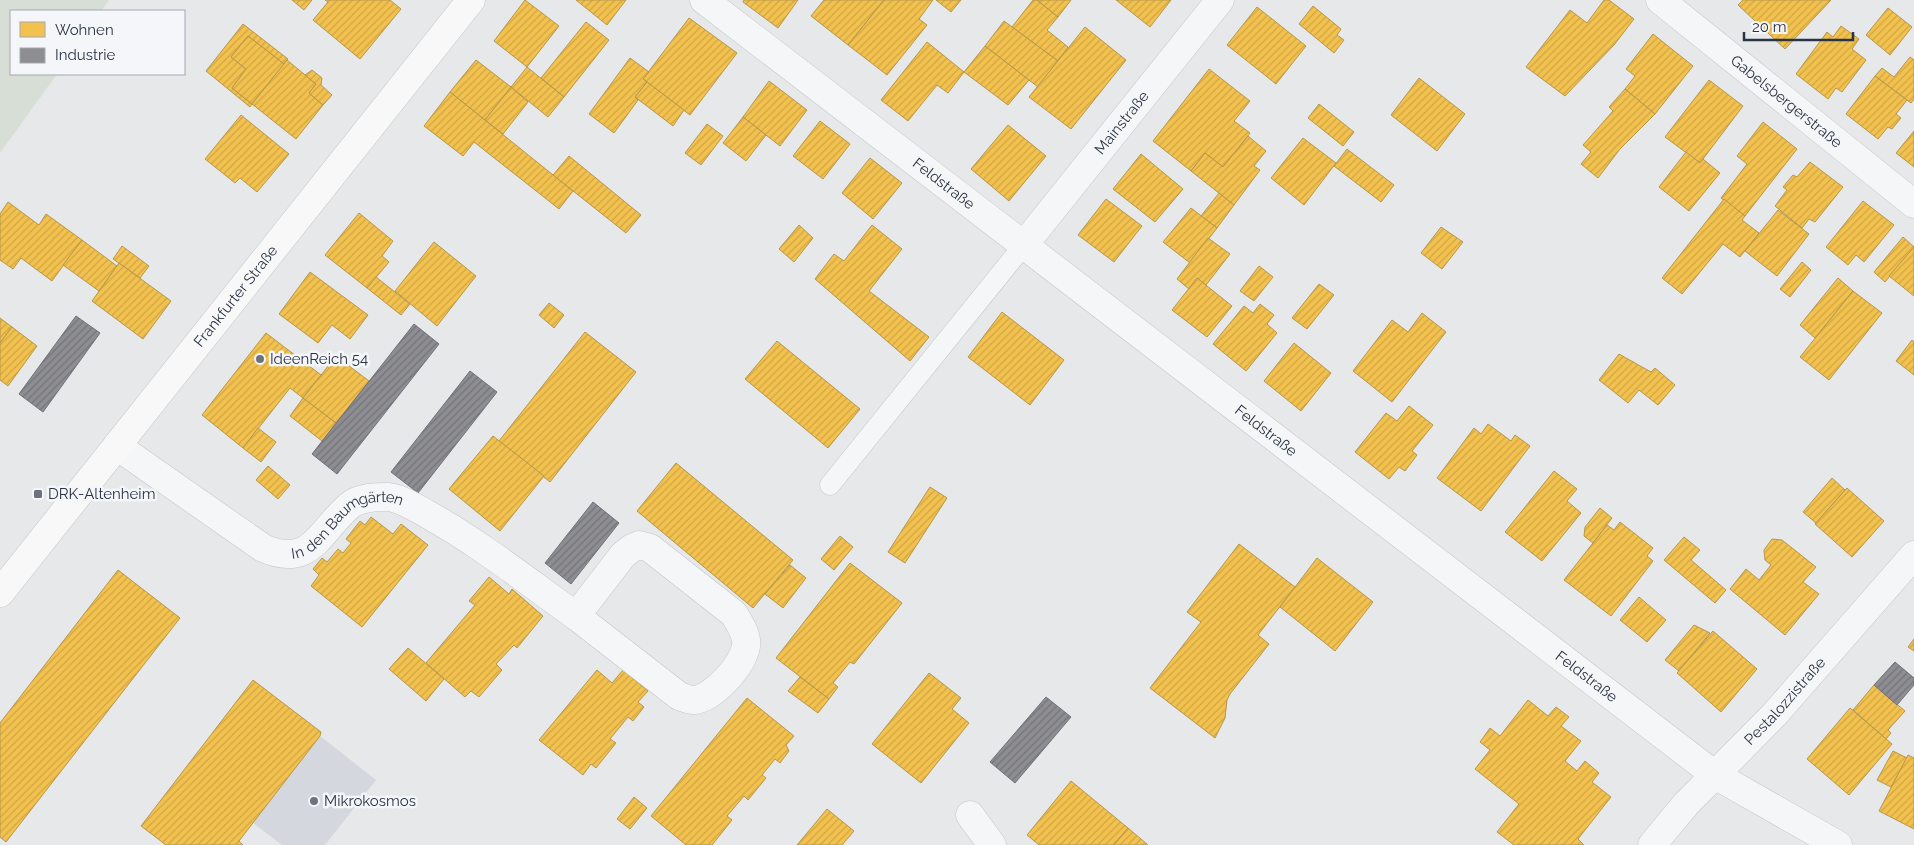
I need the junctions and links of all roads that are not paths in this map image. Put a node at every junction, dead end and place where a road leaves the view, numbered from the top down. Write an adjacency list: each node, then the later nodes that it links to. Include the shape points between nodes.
1 (471, 0): 7 (main road, Frankfurter Straße)
2 (704, 0): 6 (street, Feldstraße)
3 (1220, 0): 6 (street, Mainstraße)
4 (1660, 0): 5 (street, Gabelsbergerstraße)
5 (1914, 204)
6 (1023, 246): 8 (lane); 12 (street, Feldstraße)
7 (117, 446): 10 (main road, Frankfurter Straße); 11 (street, In den Baumgärten, via 263,548 277,554 291,556 306,550 350,505 371,497 391,497 476,543)
8 (830, 484)
9 (1914, 554): 12 (street, Pestalozzistraße, via 1774,715)
10 (3, 584)
11 (576, 616): 11 (street, In den Baumgärten, via 679,696 692,700 705,697 718,688 740,662 747,644 734,614 650,548 639,545 623,556)
12 (1715, 775): 15 (street, Pestalozzistraße); 16 (street, Feldstraße)
13 (970, 816): 14 (street)
14 (992, 845)
15 (1652, 845)
16 (1838, 845)

